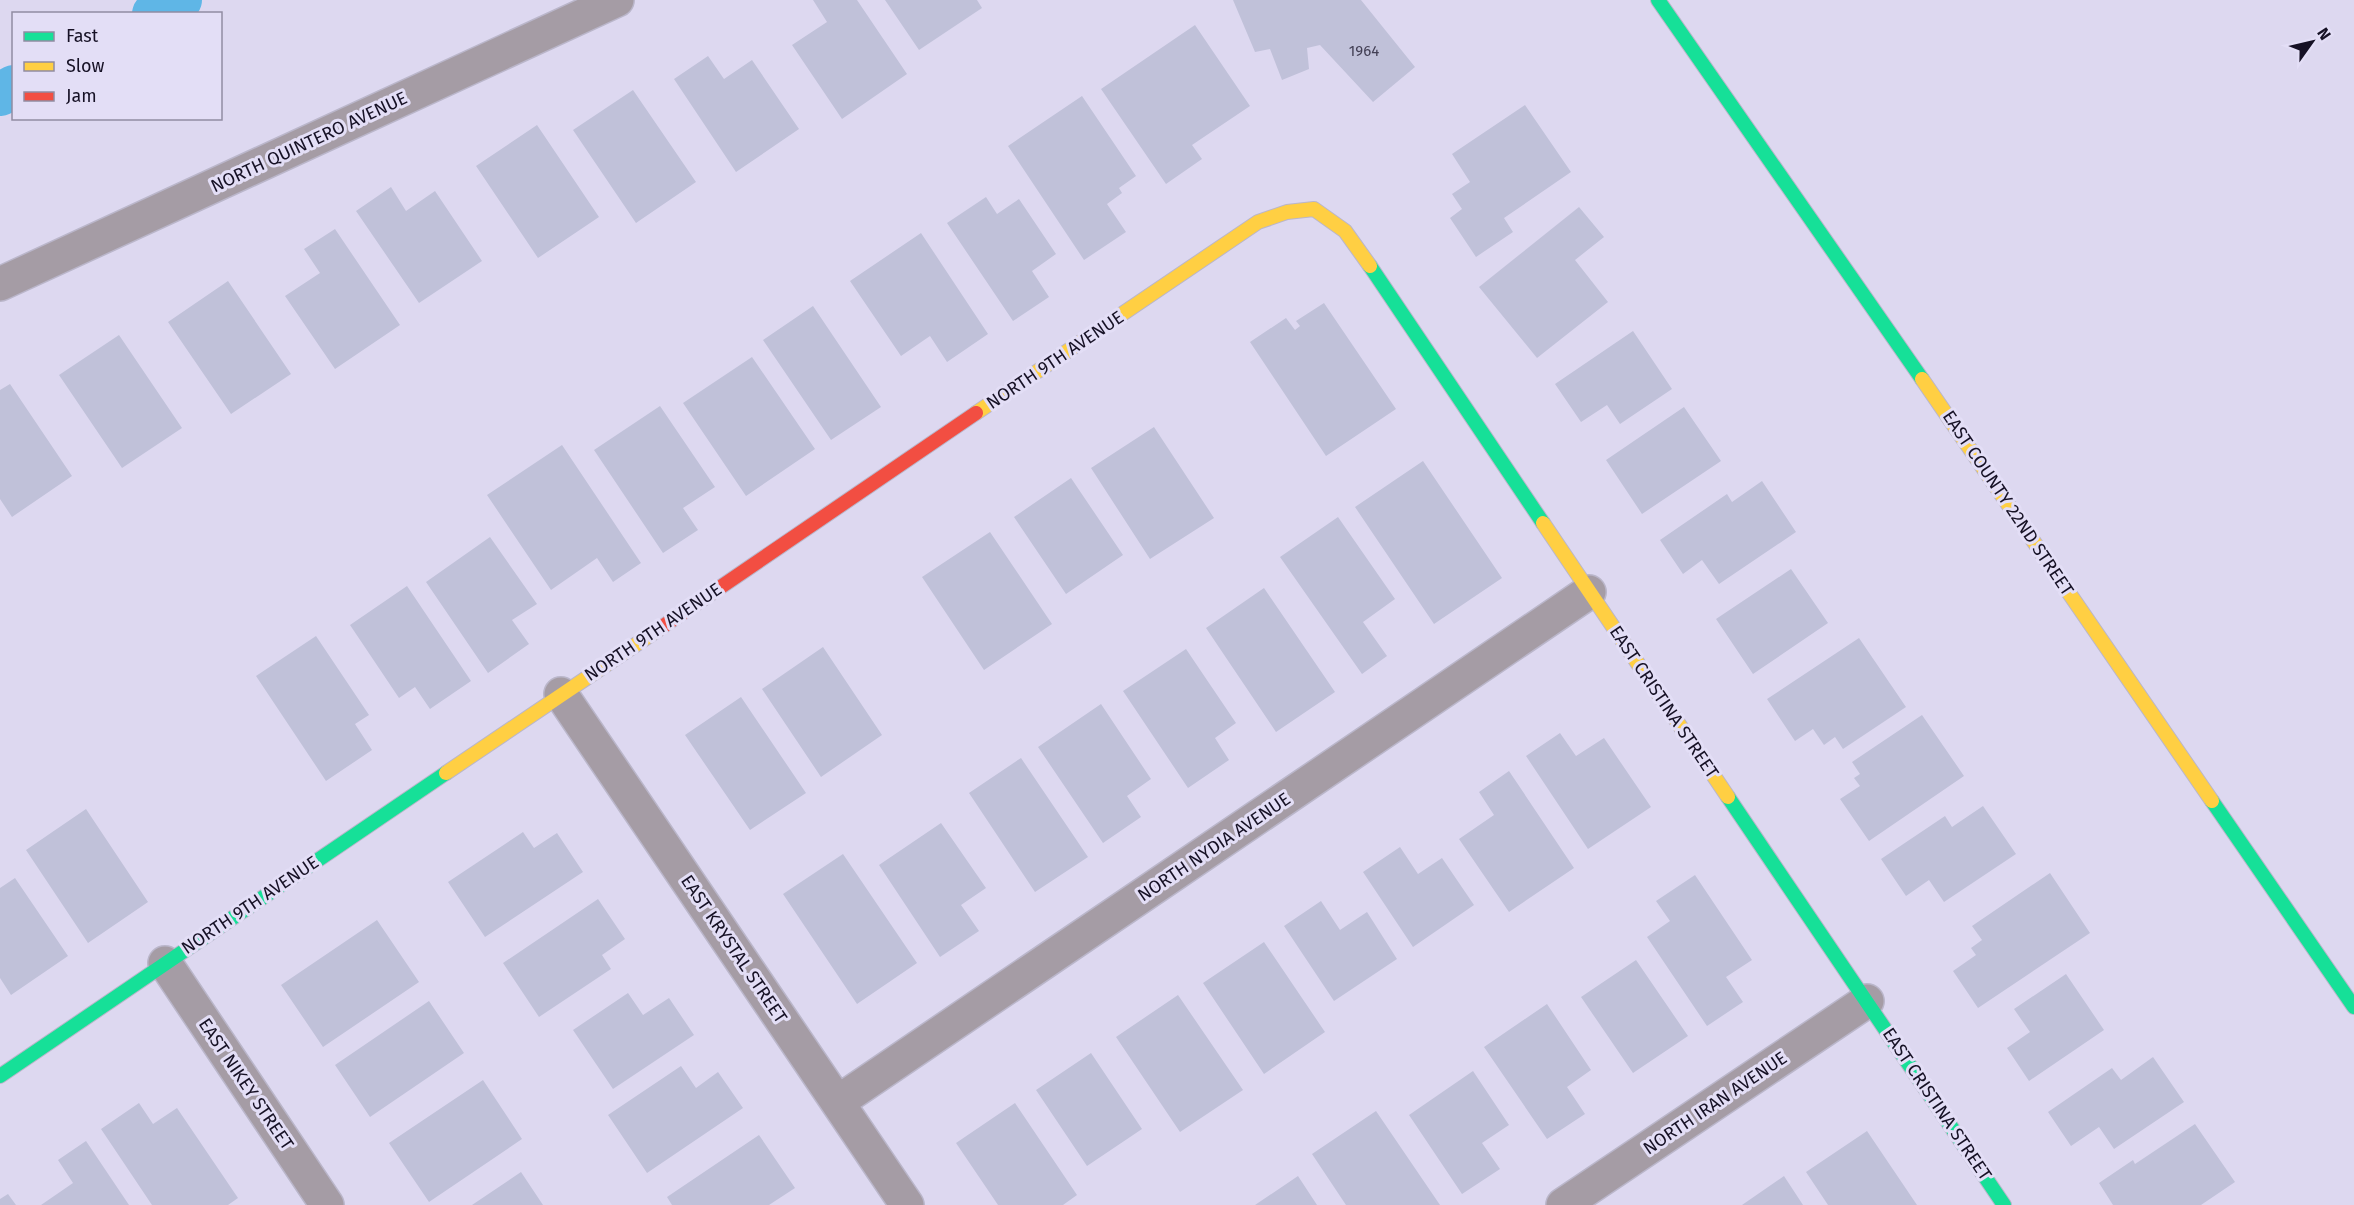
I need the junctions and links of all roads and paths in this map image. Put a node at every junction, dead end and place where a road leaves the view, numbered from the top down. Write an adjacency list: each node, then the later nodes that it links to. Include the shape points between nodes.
1 (617, 0): 4 (street, NORTH QUINTERO AVENUE)
2 (1658, 0): 9 (street, EAST COUNTY 22ND STREET)
3 (1314, 209): 5 (street, EAST CRISTINA STREET, via 1345,231); 6 (street, NORTH 9TH AVENUE, via 1287,212 1258,222)
4 (0, 284)
5 (1589, 592): 8 (street, EAST CRISTINA STREET); 11 (street, NORTH NYDIA AVENUE)
6 (561, 694): 7 (street, NORTH 9TH AVENUE); 11 (street, EAST KRYSTAL STREET)
7 (165, 963): 10 (street, NORTH 9TH AVENUE); 12 (street, EAST NIKEY STREET)
8 (1867, 1001): 14 (street, NORTH IRAN AVENUE); 15 (street, EAST CRISTINA STREET)
9 (2354, 1007)
10 (0, 1076)
11 (838, 1102): 13 (street, EAST KRYSTAL STREET)
12 (327, 1205)
13 (907, 1205)
14 (1563, 1205)
15 (2004, 1205)

